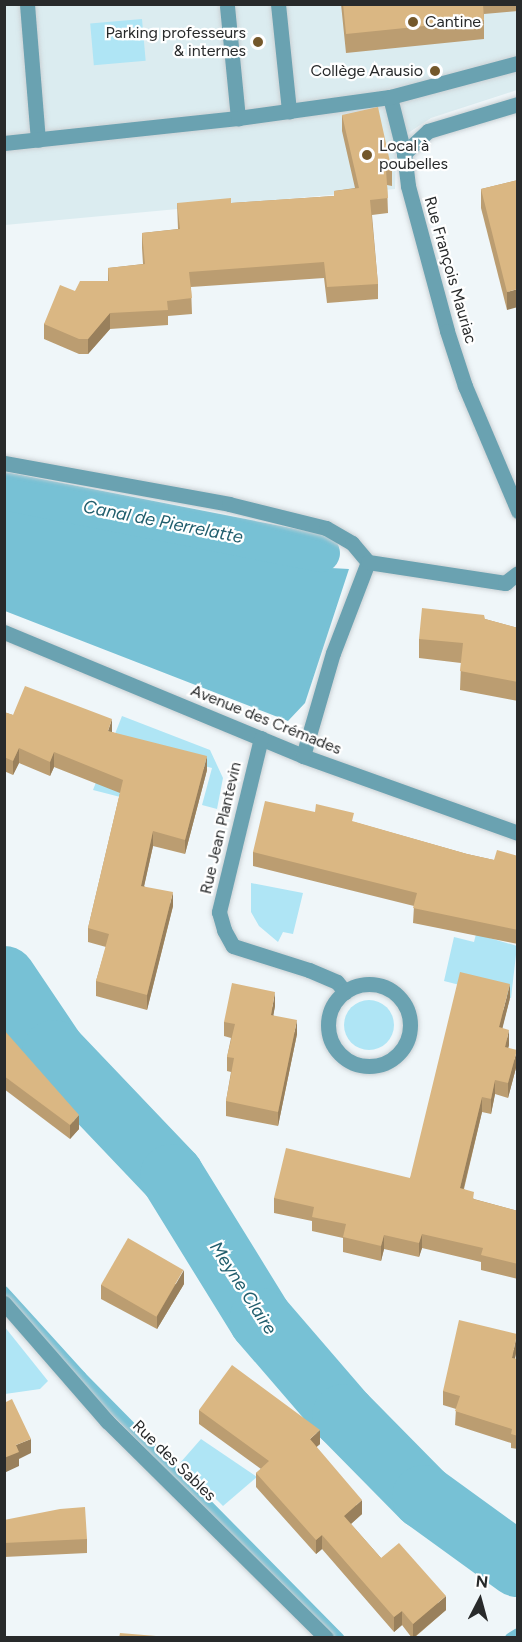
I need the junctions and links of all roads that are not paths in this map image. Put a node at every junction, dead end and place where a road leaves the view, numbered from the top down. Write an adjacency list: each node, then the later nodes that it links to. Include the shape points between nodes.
1 (27, 4): 9 (street)
2 (278, 4): 7 (street)
3 (227, 6): 8 (street)
4 (518, 63): 5 (street)
5 (390, 97): 7 (street); 11 (street, Rue François Mauriac)
6 (518, 104): 11 (street, via 428,131)
7 (289, 111): 8 (street)
8 (238, 118): 9 (street)
9 (38, 140): 10 (street)
10 (4, 143)
11 (404, 153): 13 (street, Rue François Mauriac, via 408,186 447,332 465,386)
12 (4, 463): 14 (street, via 229,504 326,528 352,543)
13 (518, 511)
14 (368, 562): 15 (street, via 505,583); 18 (street, via 333,653)
15 (518, 573)
16 (4, 632): 17 (street, Avenue des Crémades)
17 (261, 738): 18 (street, Avenue des Crémades); 20 (street, Rue Jean Plantevin, via 219,912 224,930 234,946 309,970 337,982)
18 (303, 756): 19 (street, Avenue des Crémades)
19 (518, 833)
20 (345, 992): 20 (street, via 333,1005 328,1019 333,1046 353,1064 366,1067 393,1060 406,1044 411,1024 400,998 377,983)
21 (4, 1303): 22 (street, Rue des Sables, via 107,1420)
22 (326, 1638)

